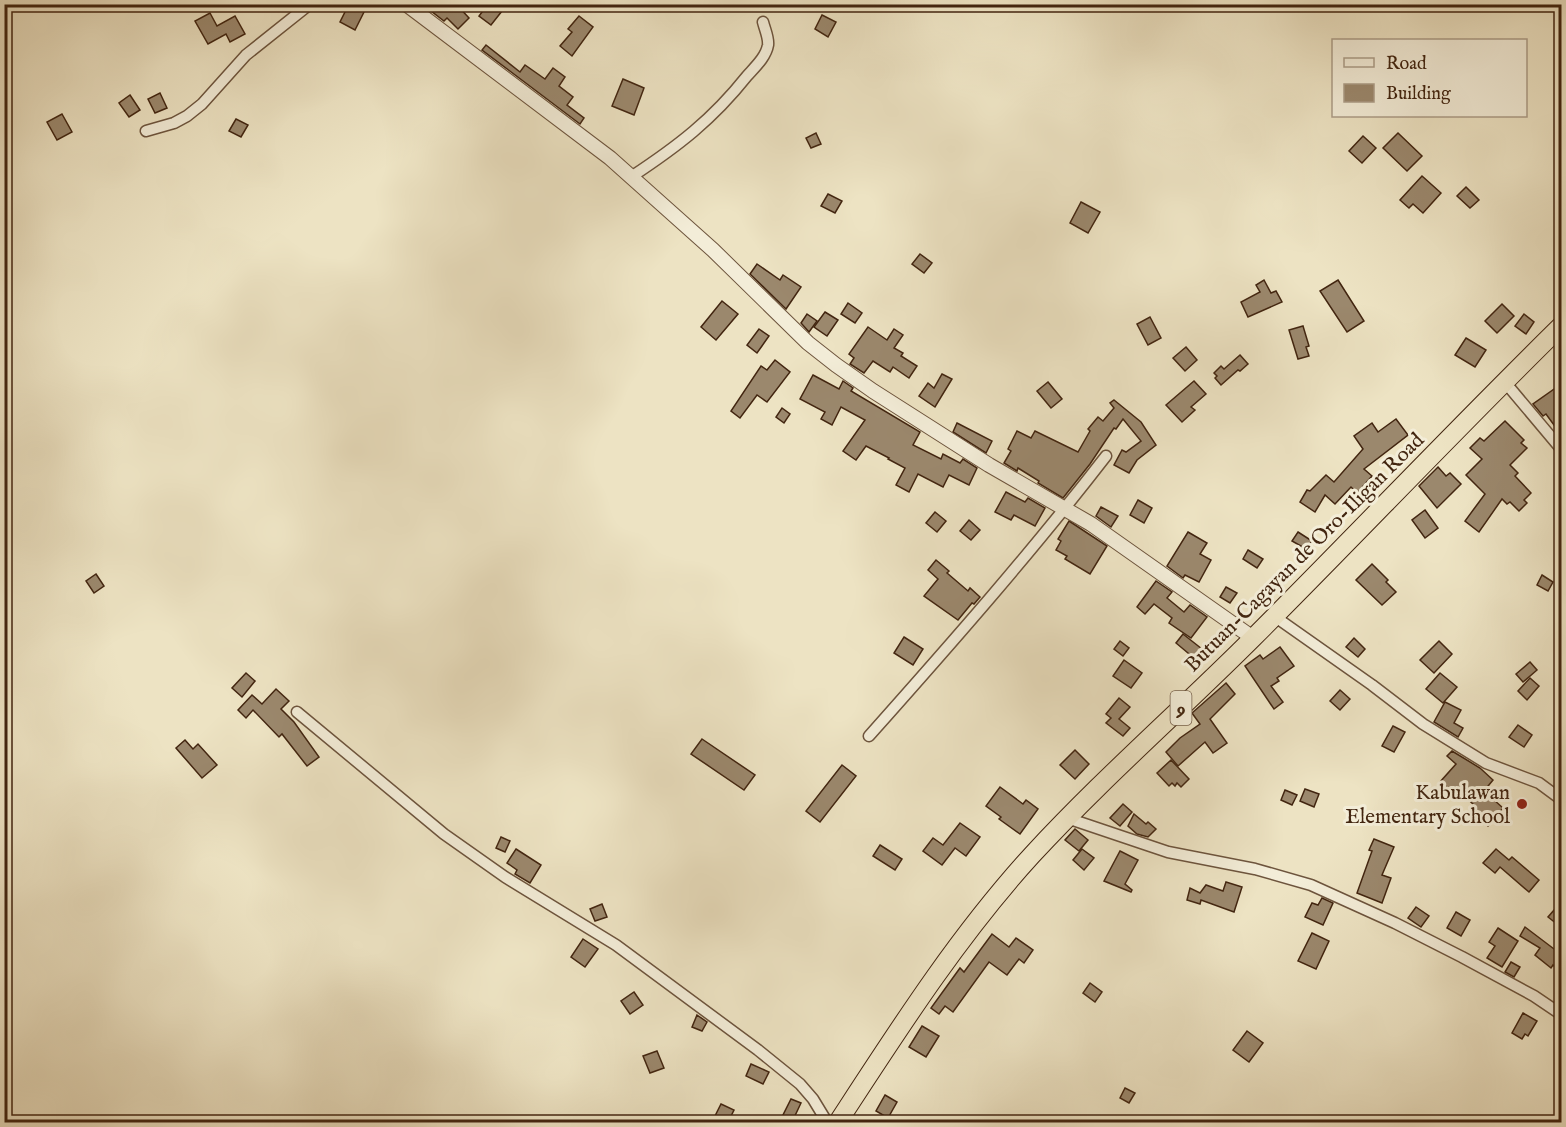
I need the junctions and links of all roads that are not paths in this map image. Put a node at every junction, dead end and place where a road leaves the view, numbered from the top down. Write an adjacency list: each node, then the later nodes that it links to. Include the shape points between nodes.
1 (310, 4): 4 (street, via 246,55 187,116)
2 (406, 4): 5 (street)
3 (763, 22): 5 (street, via 768,38 766,51 736,90 677,146)
4 (146, 131)
5 (631, 177): 10 (street, via 836,365 980,459)
6 (1562, 325): 7 (highway, Butuan-Cagayan de Oro-Iligan Road / 9)
7 (1504, 381): 8 (street); 11 (highway, Butuan-Cagayan de Oro-Iligan Road / 9)
8 (1562, 450)
9 (1106, 456): 10 (street)
10 (1066, 509): 12 (street); 14 (street)
11 (1274, 616): 12 (highway, Butuan-Cagayan de Oro-Iligan Road / 9); 15 (street, via 1423,724 1486,763 1539,783)
12 (1253, 638): 16 (highway, Butuan-Cagayan de Oro-Iligan Road / 9)
13 (297, 712): 18 (street, via 444,834 505,877 616,945 758,1050 800,1084)
14 (869, 736)
15 (1562, 800)
16 (1067, 818): 17 (street, via 1168,852 1311,885 1462,957); 19 (highway, Butuan-Cagayan de Oro-Iligan Road / 9, via 985,911)
17 (1562, 1015)
18 (827, 1122)
19 (838, 1122)

